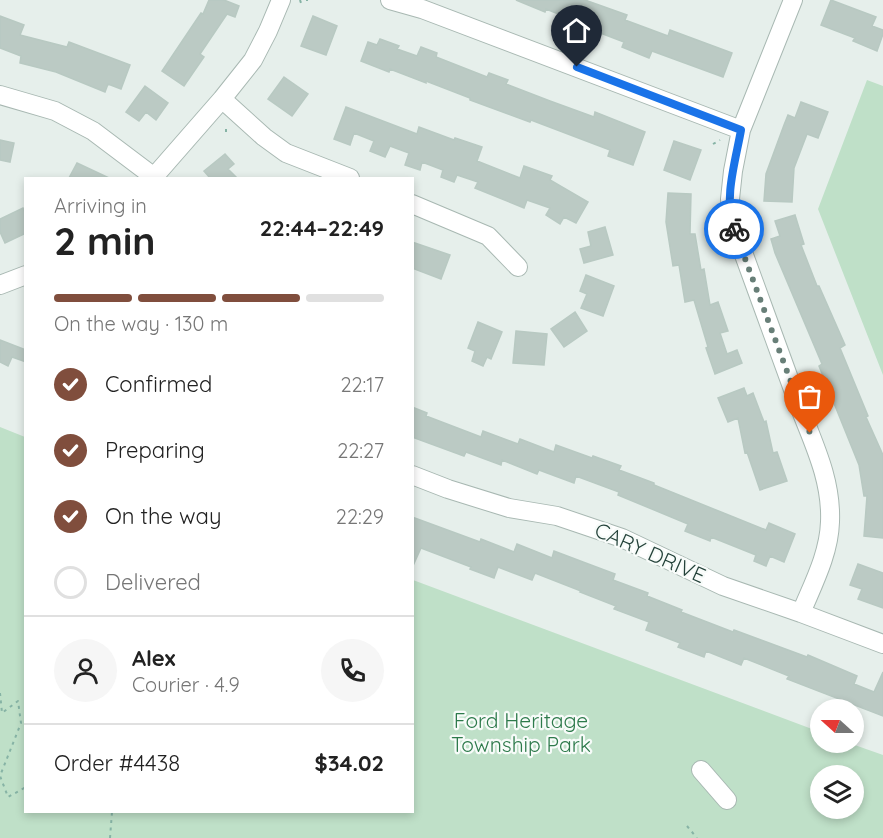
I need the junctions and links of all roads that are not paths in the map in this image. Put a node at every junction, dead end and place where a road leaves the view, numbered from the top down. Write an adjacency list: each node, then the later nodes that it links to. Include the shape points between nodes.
1 (281, 0): 5 (street, via 253,60)
2 (390, 0): 6 (street)
3 (793, 0): 6 (street)
4 (0, 95): 7 (street, via 55,111 93,131)
5 (222, 99): 8 (street); 9 (street, via 286,153)
6 (741, 130): 15 (street, via 730,199 732,222 822,464 830,498 823,559)
7 (152, 177)
8 (154, 177)
9 (347, 177)
10 (414, 205): 11 (street, via 488,236)
11 (518, 267)
12 (24, 276): 13 (street)
13 (0, 285)
14 (414, 476): 15 (street, CARY DRIVE, via 509,508 557,516 622,538 723,586)
15 (801, 613): 16 (street, CARY DRIVE)
16 (883, 644)
17 (701, 770): 18 (street)
18 (727, 800)

